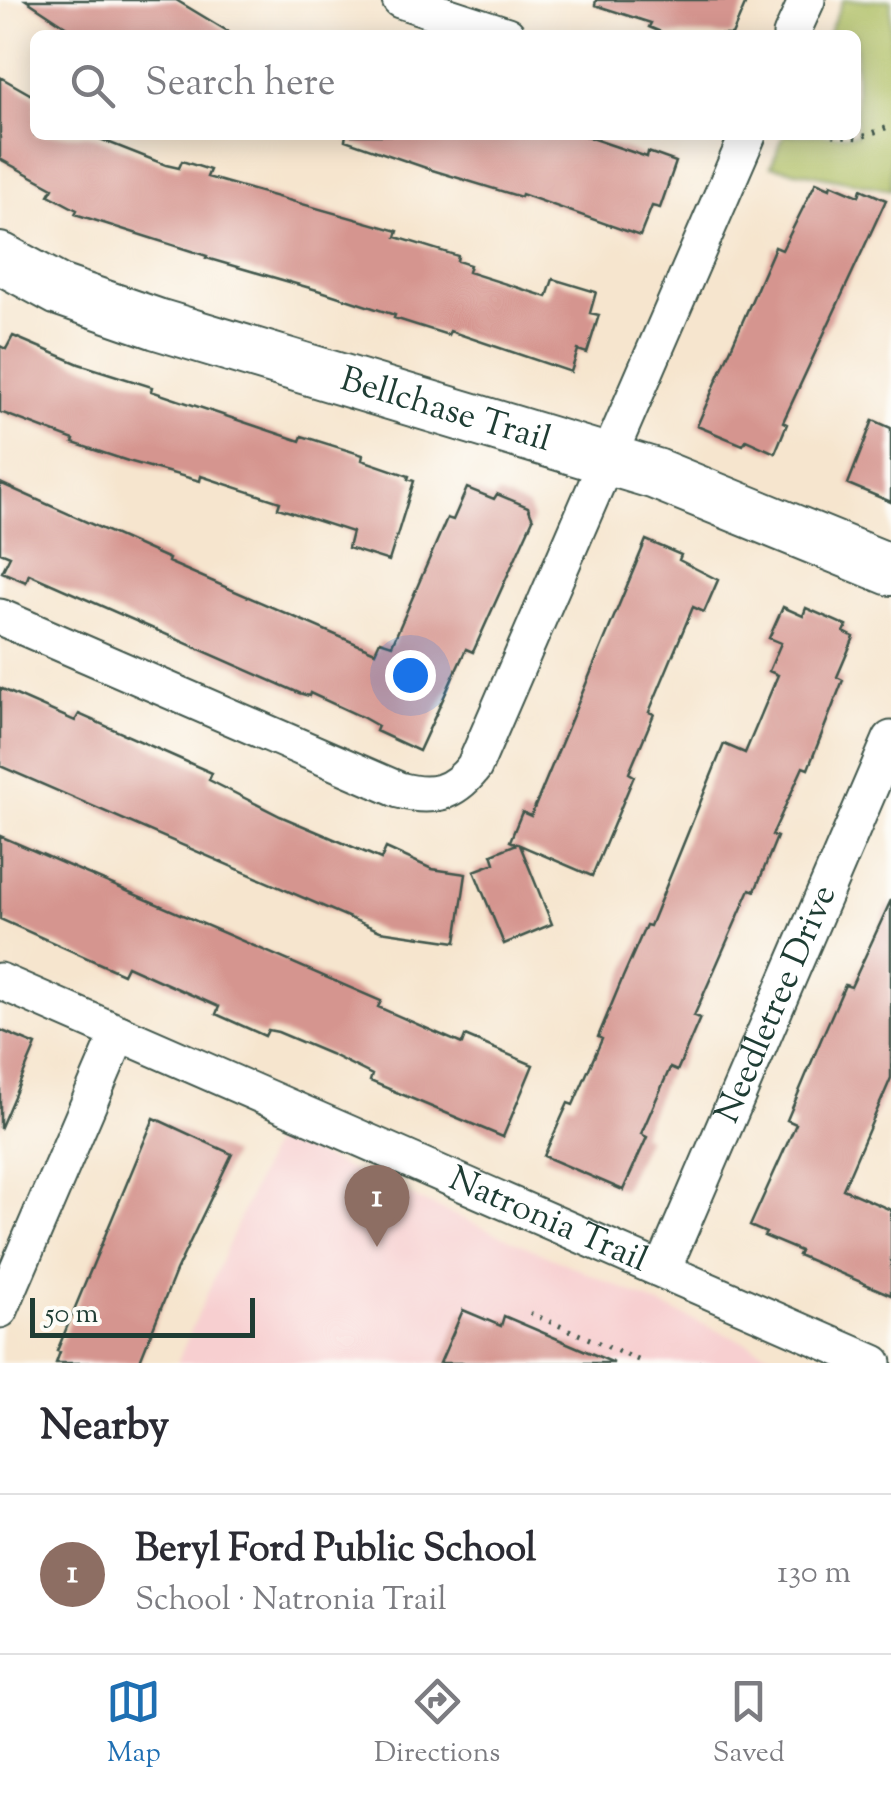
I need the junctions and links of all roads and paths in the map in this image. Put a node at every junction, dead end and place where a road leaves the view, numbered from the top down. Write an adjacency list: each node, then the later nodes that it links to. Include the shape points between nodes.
1 (400, 0): 3 (street)
2 (806, 0): 4 (street)
3 (492, 30)
4 (794, 30)
5 (891, 126): 6 (path)
6 (861, 137)
7 (746, 140): 9 (street)
8 (0, 258): 9 (street, Bellchase Trail, via 59,290 157,324)
9 (608, 459): 10 (street, Bellchase Trail); 11 (street, via 474,767 442,794 400,790)
10 (891, 570)
11 (0, 617)
12 (891, 738): 15 (street, Needletree Drive)
13 (0, 981): 14 (street, Natronia Trail)
14 (119, 1033): 15 (street, Natronia Trail); 16 (street)
15 (663, 1269): 19 (street, Natronia Trail)
16 (0, 1310)
17 (530, 1313): 18 (path)
18 (645, 1363)
19 (874, 1363)

